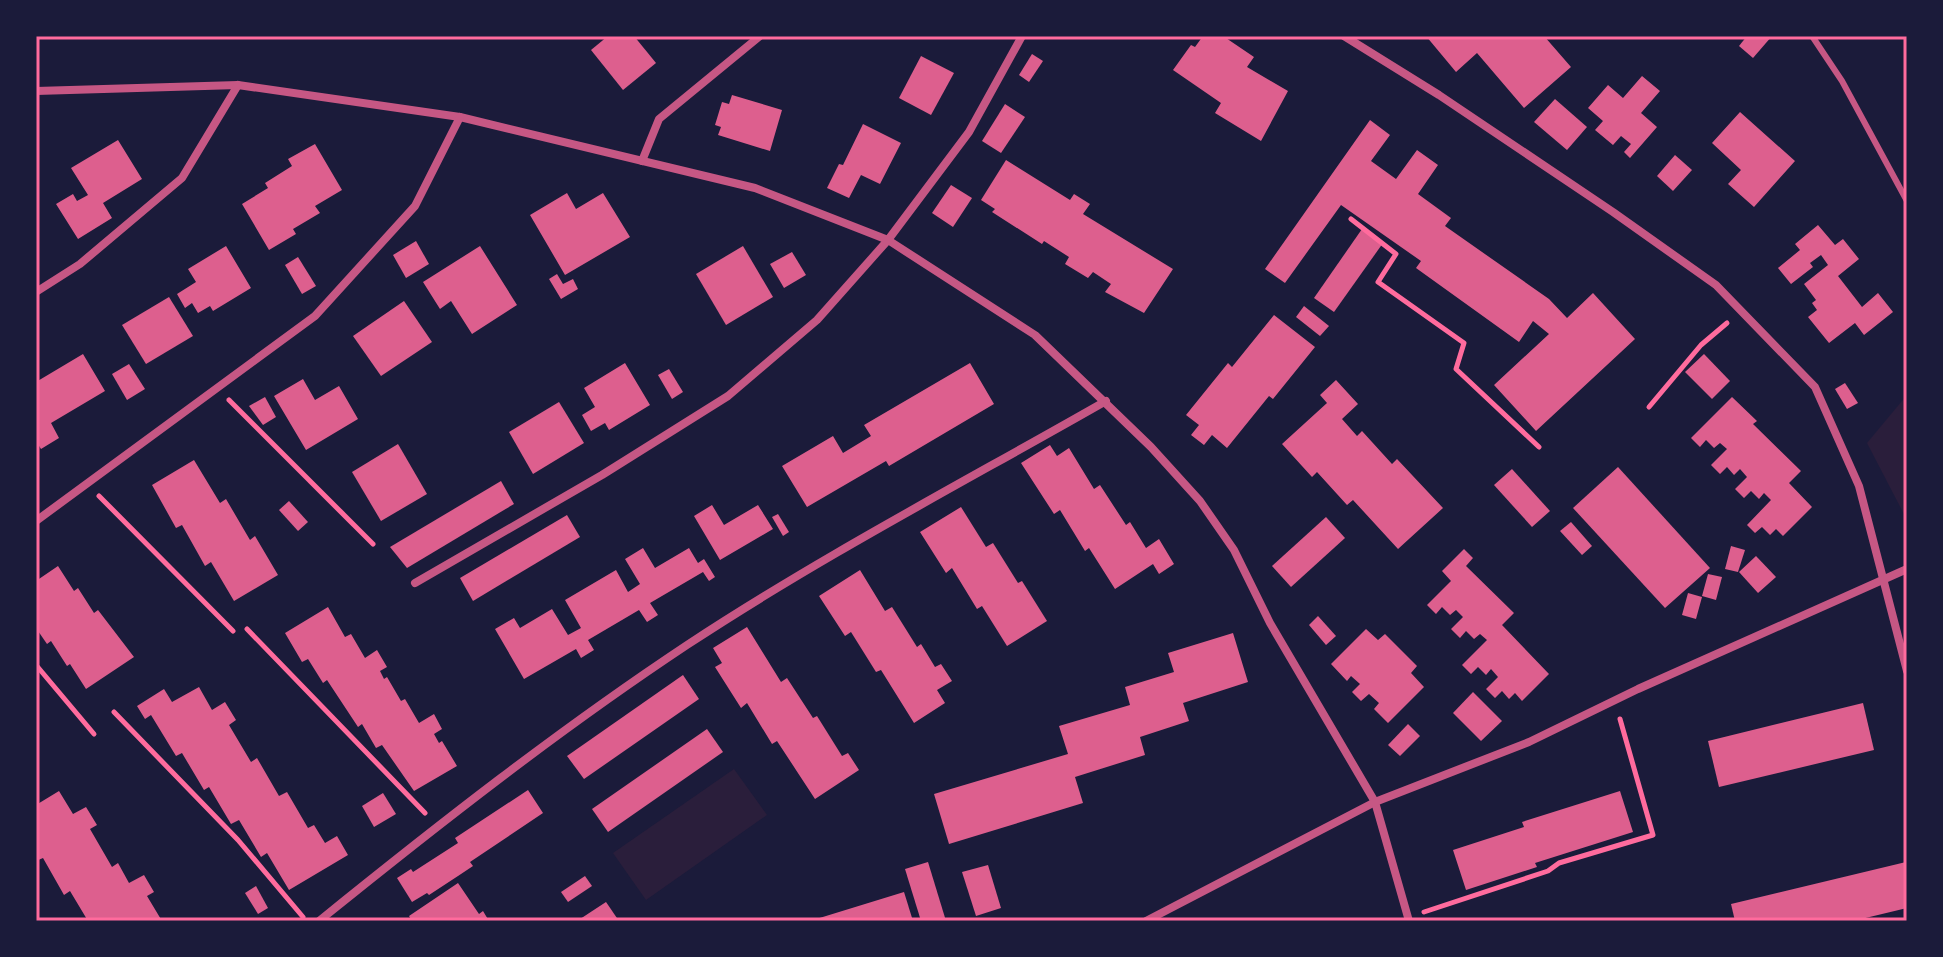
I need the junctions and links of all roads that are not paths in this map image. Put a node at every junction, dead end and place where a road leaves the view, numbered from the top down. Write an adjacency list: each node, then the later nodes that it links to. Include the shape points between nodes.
1 (760, 36): 8 (street, via 659,119)
2 (1022, 36): 10 (street, via 969,132)
3 (1344, 36): 15 (street, via 1613,212 1743,310 1815,387 1859,486)
4 (1812, 36): 9 (lane)
5 (238, 85): 6 (street); 7 (street); 11 (street, via 182,178 80,264)
6 (36, 91)
7 (460, 117): 8 (street); 13 (street, via 415,206 315,316)
8 (642, 161): 10 (street, via 755,188)
9 (1907, 201)
10 (888, 240): 12 (street, via 1035,335); 16 (street, via 817,320 728,396)
11 (36, 292)
12 (1106, 401): 18 (street, via 1200,501 1234,550 1270,623); 20 (street, via 896,517 689,644 556,735)
13 (36, 521)
14 (1907, 569): 15 (street)
15 (1883, 579): 17 (street); 18 (street, via 1529,742)
16 (415, 583)
17 (1907, 671)
18 (1375, 802): 19 (street); 21 (street)
19 (1409, 919)
20 (319, 921)
21 (1146, 921)

